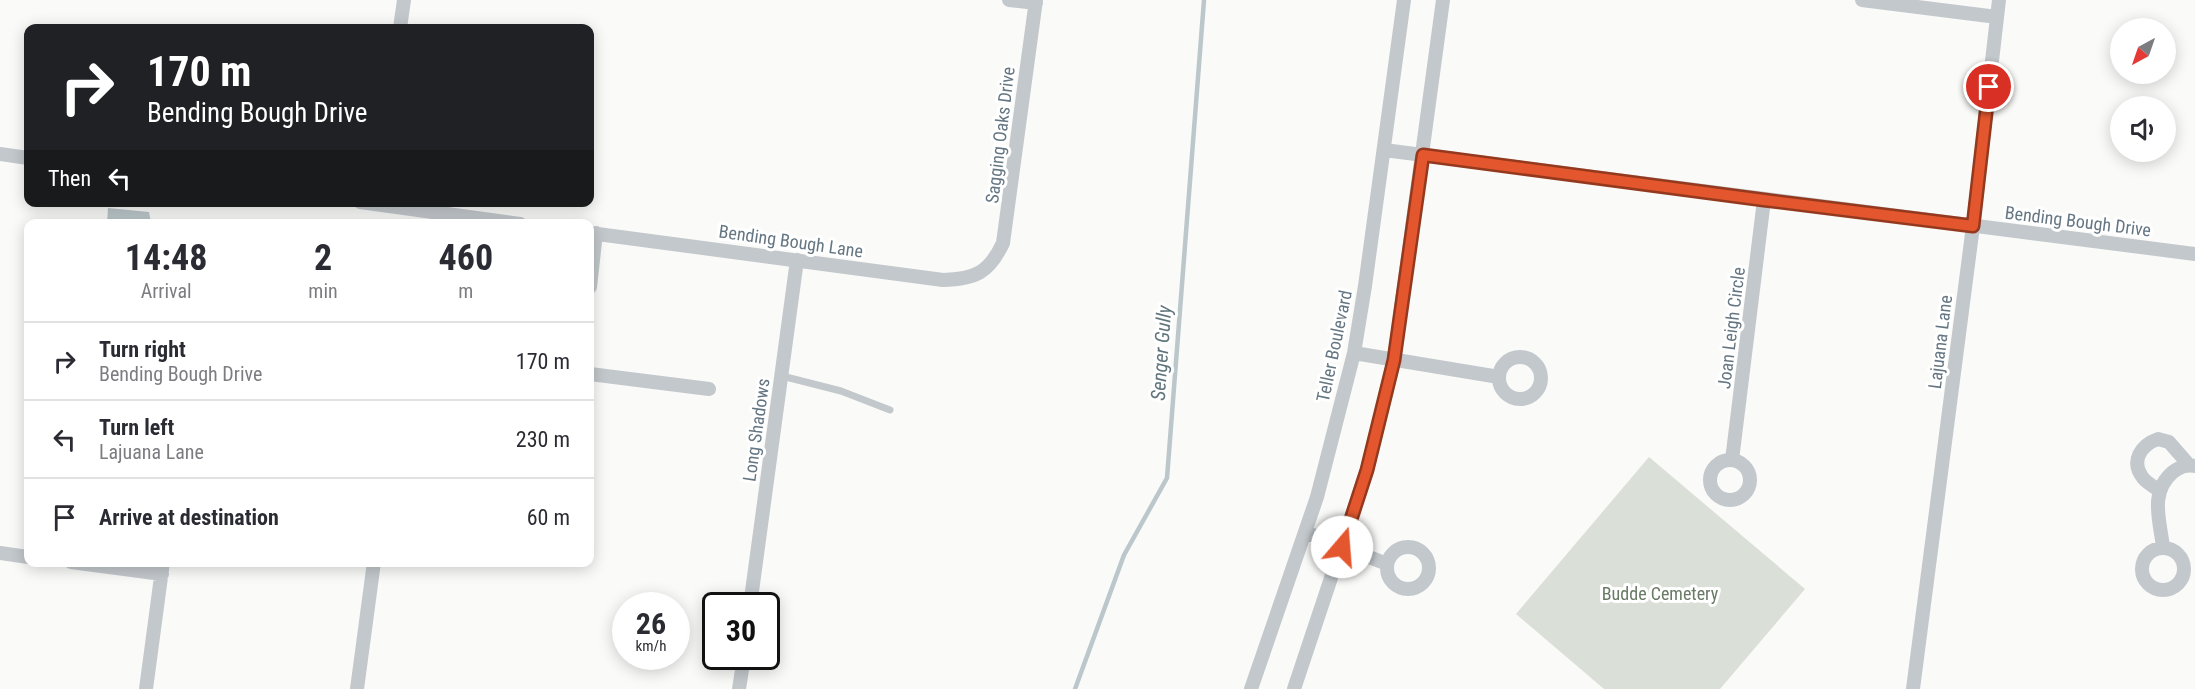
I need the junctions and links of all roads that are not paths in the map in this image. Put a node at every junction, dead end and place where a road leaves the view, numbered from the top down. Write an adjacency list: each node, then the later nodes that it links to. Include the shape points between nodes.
1 (404, 0): 9 (street)
2 (1009, 0): 7 (street)
3 (1404, 0): 10 (street, Teller Boulevard)
4 (1443, 0): 12 (street)
5 (1862, 0): 8 (street)
6 (1999, 0): 8 (street, Lajuana Lane)
7 (1036, 2): 21 (street, Sagging Oaks Drive, via 1006,231 999,252)
8 (1997, 17): 17 (street, Lajuana Lane)
9 (401, 24)
10 (1384, 150): 12 (street, Bending Bough Drive); 22 (street, Teller Boulevard)
11 (0, 154): 13 (street)
12 (1423, 155): 14 (street, Bending Bough Drive); 23 (street)
13 (24, 157)
14 (1764, 200): 17 (street, Bending Bough Drive); 29 (street, Joan Leigh Circle)
15 (398, 207): 16 (street)
16 (484, 219)
17 (1973, 226): 19 (street, Bending Bough Drive); 48 (street, Lajuana Lane)
18 (594, 233): 20 (street, Bending Bough Lane)
19 (2195, 254)
20 (797, 260): 21 (street, Bending Bough Lane, via 943,280 977,275); 25 (street, Long Shadows)
21 (987, 269)
22 (1354, 353): 23 (street); 32 (street, Teller Boulevard)
23 (1394, 360): 26 (street); 33 (street, via 1367,470)
24 (594, 375): 27 (street)
25 (782, 376): 28 (lane, via 841,391); 41 (street, Long Shadows)
26 (1499, 376)
27 (709, 389)
28 (890, 410)
29 (1732, 460)
30 (2192, 465): 31 (street, via 2180,467); 31 (street, via 2169,442 2158,439 2142,448 2137,469)
31 (2159, 490): 34 (street)
32 (1305, 532): 33 (street); 46 (street, Teller Boulevard)
33 (1342, 547): 37 (street); 47 (street)
34 (2163, 548)
35 (0, 553): 36 (street)
36 (24, 556)
37 (1387, 564)
38 (148, 567): 40 (street)
39 (373, 567): 44 (street)
40 (163, 568): 43 (street)
41 (752, 592)
42 (742, 670): 45 (street)
43 (146, 689)
44 (357, 689)
45 (739, 689)
46 (1251, 689)
47 (1294, 689)
48 (1913, 689)

